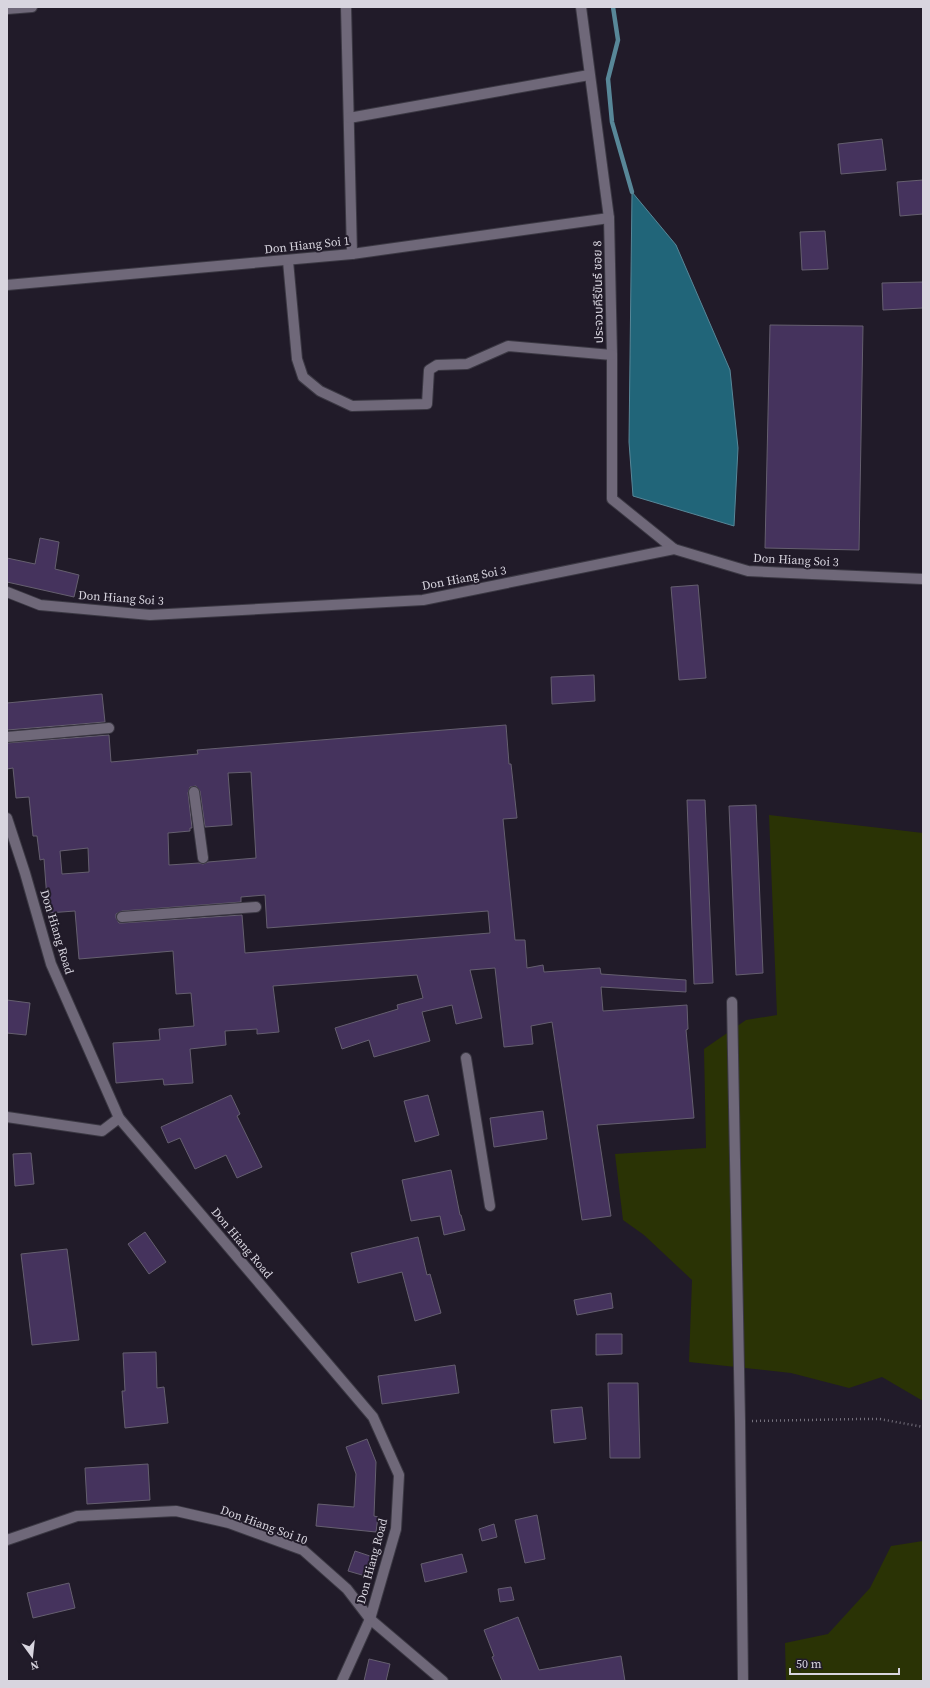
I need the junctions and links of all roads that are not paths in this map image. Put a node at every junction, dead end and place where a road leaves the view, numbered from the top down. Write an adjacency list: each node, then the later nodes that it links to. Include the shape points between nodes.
1 (32, 7): 4 (street)
2 (346, 7): 6 (street)
3 (581, 7): 5 (street, ประจวบคีรีขันธ์ ซอย 8)
4 (10, 8)
5 (589, 74): 6 (street); 7 (street, ประจวบคีรีขันธ์ ซอย 8)
6 (349, 118): 8 (street)
7 (609, 218): 8 (street, Don Hiang Soi 1); 11 (street, ประจวบคีรีขันธ์ ซอย 8)
8 (352, 254): 9 (street, Don Hiang Soi 1)
9 (288, 260): 10 (street, Don Hiang Soi 1); 11 (street, via 297,359 303,377 320,391 352,406 427,404 429,370 437,365 467,364 508,346)
10 (7, 285)
11 (612, 355): 12 (street, ประจวบคีรีขันธ์ ซอย 8, via 612,499)
12 (674, 549): 13 (street, Don Hiang Soi 3, via 748,571); 14 (street, Don Hiang Soi 3, via 415,601 150,615 40,605)
13 (923, 579)
14 (7, 592)
15 (109, 728): 16 (street)
16 (7, 737)
17 (194, 792): 19 (street)
18 (7, 818): 25 (street, Don Hiang Road, via 51,964)
19 (203, 858)
20 (256, 907): 21 (street)
21 (122, 917)
22 (732, 1002): 31 (street)
23 (466, 1058): 26 (street)
24 (7, 1117): 25 (street, via 102,1131)
25 (119, 1118): 28 (street, Don Hiang Road, via 373,1417 399,1475 396,1529)
26 (490, 1206)
27 (7, 1540): 28 (street, Don Hiang Soi 10, via 77,1516 176,1511 229,1523 303,1550 347,1589)
28 (370, 1619): 29 (street, Don Hiang Road); 30 (street, Don Hiang Soi 10)
29 (342, 1681)
30 (443, 1681)
31 (743, 1681)

